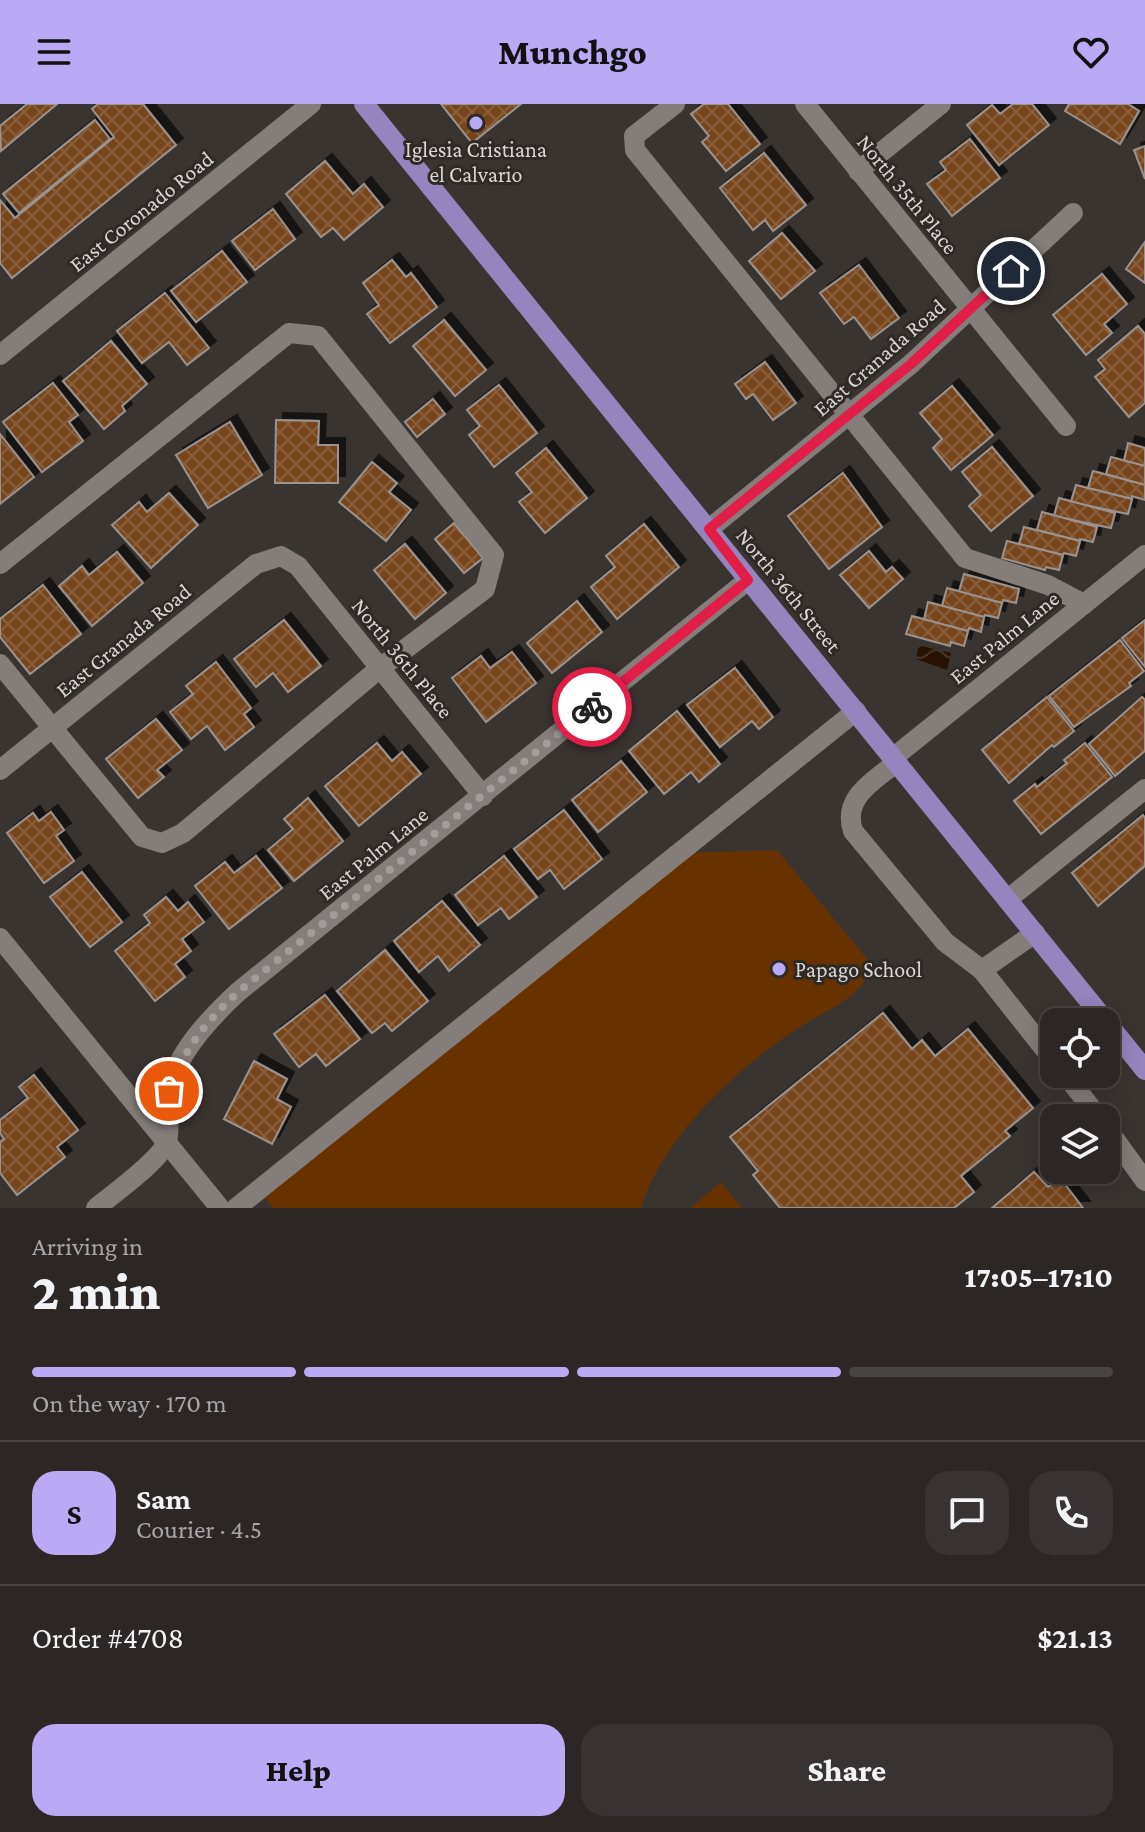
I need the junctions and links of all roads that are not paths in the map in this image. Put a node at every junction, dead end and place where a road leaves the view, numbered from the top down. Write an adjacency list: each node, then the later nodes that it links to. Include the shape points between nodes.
1 (311, 104): 9 (street, East Coronado Road)
2 (364, 104): 12 (main road, North 36th Street)
3 (675, 104): 10 (street, via 634,136 635,150)
4 (805, 104): 6 (street, North 35th Place)
5 (941, 104): 6 (street)
6 (858, 171): 8 (street, North 35th Place)
7 (1073, 213): 8 (street, East Granada Road)
8 (970, 309): 10 (street, East Granada Road); 11 (street, North 35th Place)
9 (0, 355)
10 (849, 417): 12 (street, East Granada Road); 17 (street, via 965,558 1048,585)
11 (1066, 426)
12 (709, 529): 16 (main road, North 36th Street)
13 (1145, 555): 17 (street, East Palm Lane)
14 (281, 556): 19 (street, North 36th Place, via 298,566); 21 (street, East Granada Road, via 256,564)
15 (0, 564): 19 (street, via 289,333 318,336 494,555 485,589)
16 (748, 580): 20 (main road, North 36th Street); 25 (street, East Palm Lane)
17 (1084, 604): 22 (street, East Palm Lane)
18 (0, 664): 21 (street)
19 (380, 668): 21 (street, via 183,833 162,843 142,837); 25 (street, North 36th Place)
20 (856, 711): 22 (main road, North 36th Street); 39 (street)
21 (53, 728): 23 (street, East Granada Road)
22 (896, 760): 26 (main road, North 36th Street); 29 (street, East Palm Lane, via 853,800 853,831 945,942)
23 (0, 770)
24 (1145, 789): 26 (street)
25 (483, 796): 34 (street, East Palm Lane, via 209,1019 178,1065 169,1091)
26 (1008, 899): 27 (main road, North 36th Street)
27 (1035, 933): 29 (street); 31 (main road, North 36th Street)
28 (0, 938): 34 (street)
29 (982, 970): 30 (street, East Palm Lane)
30 (1040, 1043)
31 (1145, 1070)
32 (1076, 1088): 33 (street)
33 (1088, 1104)
34 (167, 1143): 37 (street); 38 (street)
35 (1120, 1146): 36 (street)
36 (1145, 1181)
37 (96, 1208)
38 (220, 1208)
39 (236, 1208)

